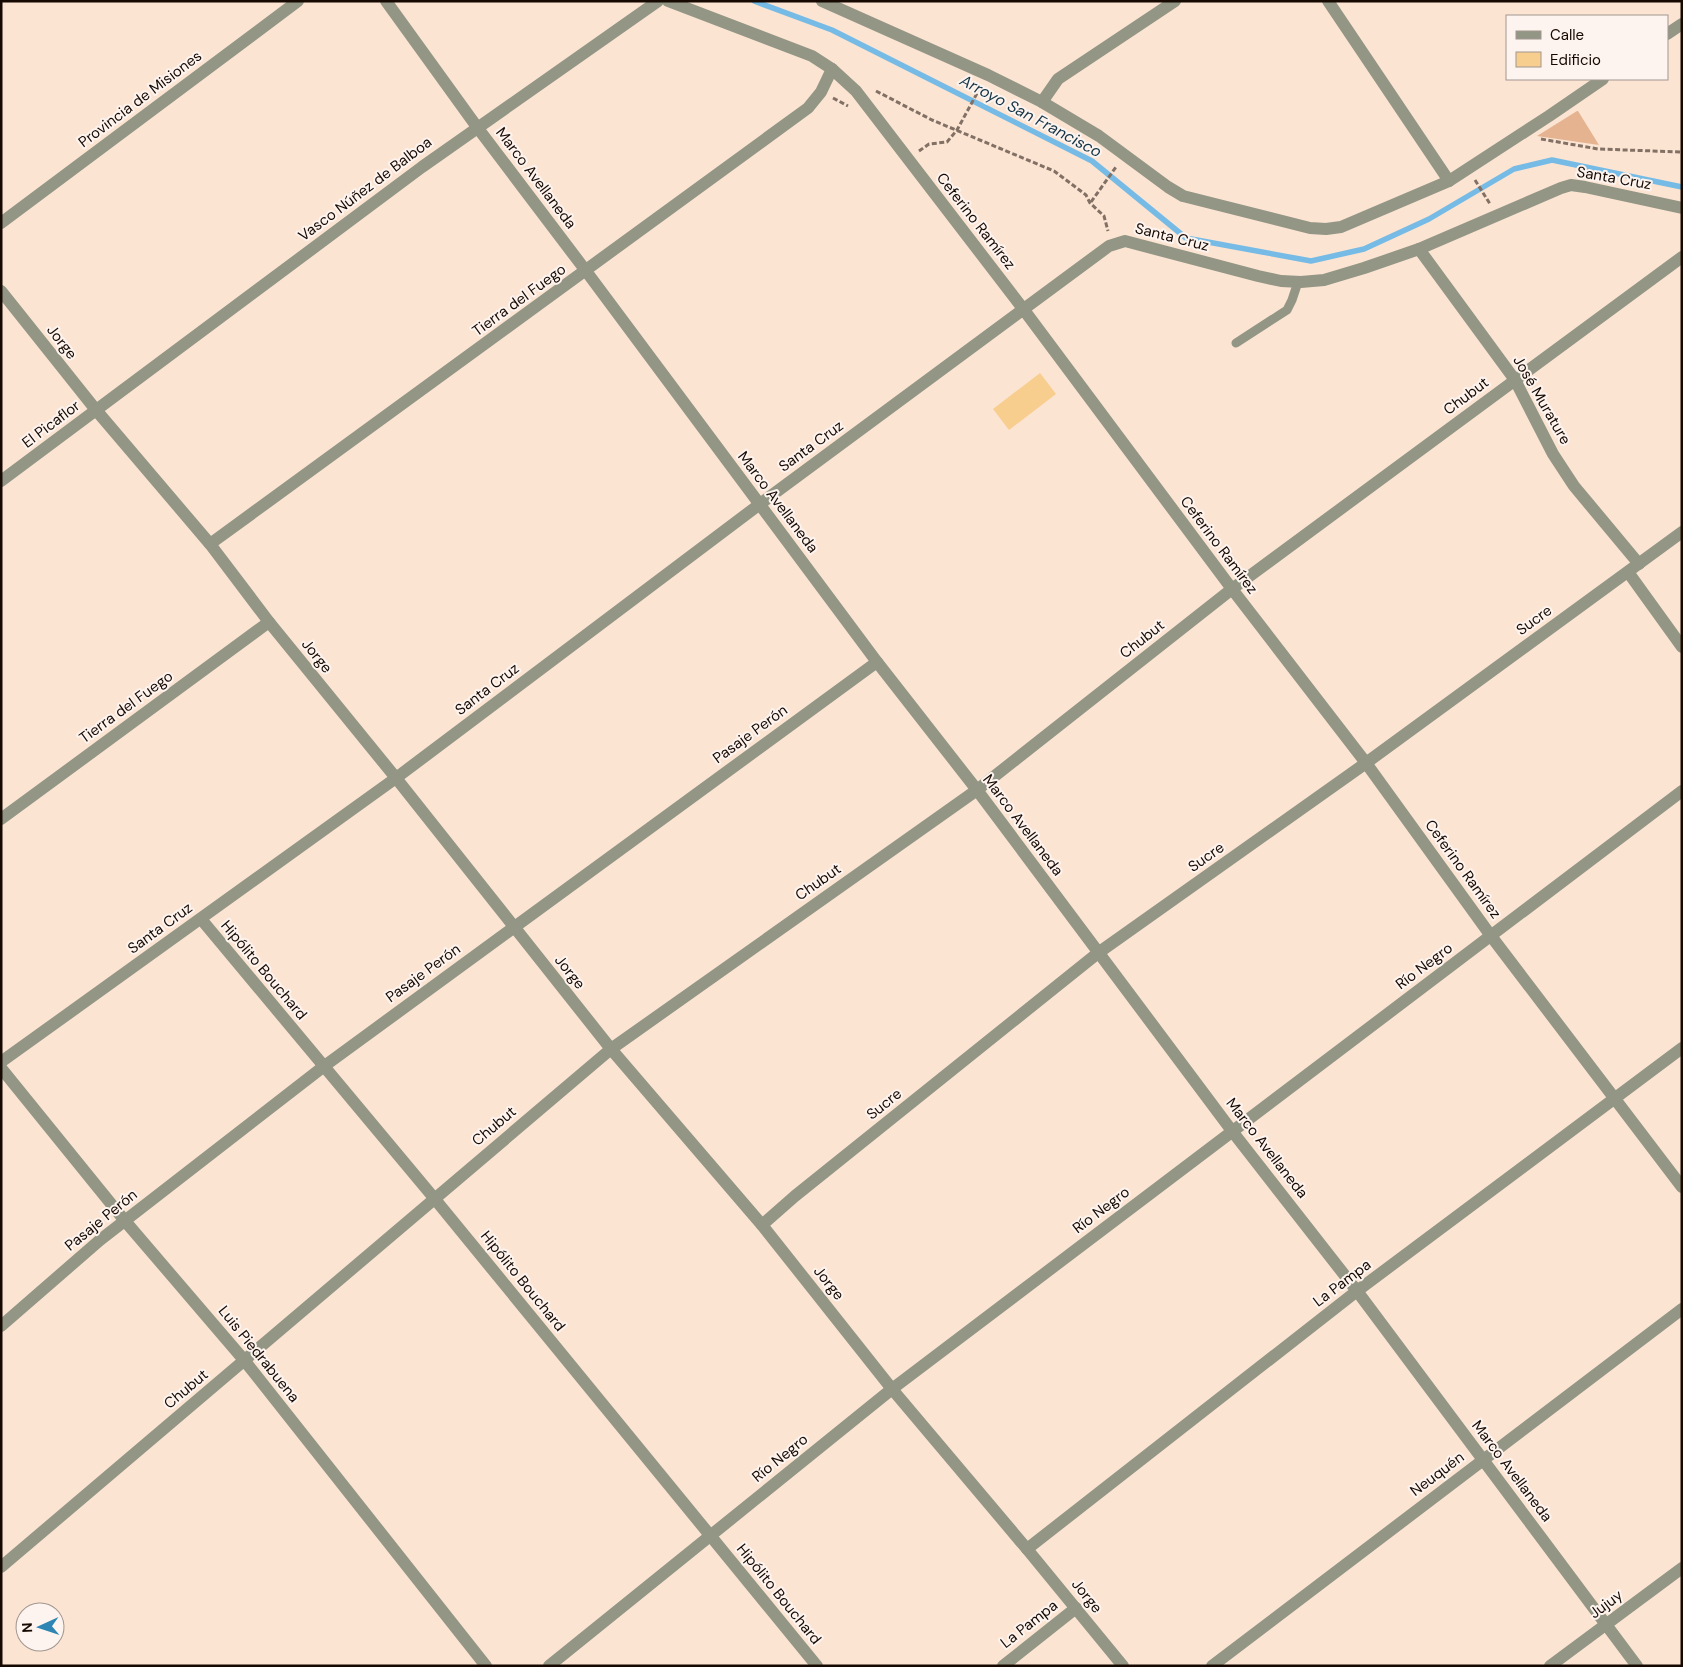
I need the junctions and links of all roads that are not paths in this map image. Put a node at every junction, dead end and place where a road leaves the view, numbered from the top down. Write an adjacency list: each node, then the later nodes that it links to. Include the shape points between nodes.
1 (298, 1): 16 (street, Provincia de Misiones)
2 (386, 1): 13 (street, Marco Avellaneda)
3 (658, 1): 13 (street, Vasco Núñez de Balboa)
4 (668, 1): 10 (street, Ceferino Ramírez, via 812,56)
5 (822, 1): 12 (street)
6 (1176, 1): 12 (street, via 1058,79)
7 (1328, 1): 14 (street)
8 (1682, 24): 9 (street)
9 (1668, 33)
10 (832, 69): 19 (street, Tierra del Fuego, via 821,92 808,108); 22 (street, Ceferino Ramírez, via 856,91)
11 (1602, 80): 14 (street)
12 (1042, 102): 14 (street, via 1099,136 1184,196 1310,228 1326,230 1341,227)
13 (477, 127): 19 (street, Marco Avellaneda); 25 (street, Vasco Núñez de Balboa)
14 (1449, 181)
15 (1682, 208): 17 (street, Santa Cruz, via 1571,185 1496,214)
16 (1, 223)
17 (1420, 249): 20 (street, Santa Cruz, via 1324,280); 24 (street, José Murature)
18 (1682, 257): 24 (street, Chubut)
19 (586, 271): 27 (street, Marco Avellaneda); 29 (street, Tierra del Fuego)
20 (1298, 282): 22 (street, Santa Cruz, via 1258,276 1125,242 1112,245); 23 (lane, via 1286,310)
21 (1, 291): 25 (street, Jorge)
22 (1024, 310): 27 (street, Santa Cruz); 31 (street, Ceferino Ramírez)
23 (1236, 342)
24 (1515, 380): 30 (street, José Murature, via 1553,454); 31 (street, Chubut)
25 (96, 410): 26 (street, El Picaflor); 29 (street, Jorge)
26 (1, 481)
27 (760, 504): 34 (street, Marco Avellaneda); 36 (street, Santa Cruz)
28 (1682, 532): 30 (street, Sucre)
29 (210, 544): 32 (street, Jorge)
30 (1634, 568): 33 (street, José Murature); 35 (street, Sucre)
31 (1232, 589): 35 (street, Ceferino Ramírez); 37 (street, Chubut)
32 (269, 622): 36 (street, Jorge); 39 (street, Tierra del Fuego)
33 (1682, 647)
34 (877, 662): 37 (street, Marco Avellaneda); 41 (street, Pasaje Perón)
35 (1366, 763): 42 (street, Ceferino Ramírez); 43 (street, Sucre)
36 (396, 778): 40 (street, Santa Cruz); 41 (street, Jorge)
37 (976, 790): 43 (street, Marco Avellaneda); 45 (street, Chubut)
38 (1682, 791): 42 (street, Río Negro)
39 (1, 819)
40 (201, 919): 46 (street, Santa Cruz); 47 (street, Hipólito Bouchard)
41 (513, 927): 45 (street, Jorge); 47 (street, Pasaje Perón)
42 (1491, 936): 51 (street, Ceferino Ramírez); 52 (street, Río Negro)
43 (1098, 953): 52 (street, Marco Avellaneda); 56 (street, Sucre)
44 (1682, 1048): 51 (street, La Pampa)
45 (611, 1049): 54 (street, Chubut); 56 (street, Jorge)
46 (1, 1062)
47 (323, 1066): 54 (street, Hipólito Bouchard); 55 (street, Pasaje Perón)
48 (1, 1068): 49 (street, Luis Piedrabuena)
49 (12, 1082): 50 (street); 55 (street, Luis Piedrabuena)
50 (1, 1091)
51 (1615, 1099): 53 (street, Ceferino Ramírez); 57 (street, La Pampa)
52 (1232, 1131): 57 (street, Marco Avellaneda); 61 (street, Río Negro)
53 (1682, 1188)
54 (434, 1198): 60 (street, Chubut); 63 (street, Hipólito Bouchard)
55 (125, 1221): 59 (street, Pasaje Perón); 60 (street, Luis Piedrabuena)
56 (762, 1225): 61 (street, Jorge)
57 (1358, 1291): 62 (street, Marco Avellaneda); 64 (street, La Pampa)
58 (1682, 1309): 62 (street, Neuquén)
59 (1, 1326)
60 (244, 1360): 65 (street, Chubut); 69 (street, Luis Piedrabuena)
61 (892, 1389): 63 (street, Río Negro); 64 (street, Jorge)
62 (1482, 1459): 68 (street, Marco Avellaneda); 74 (street, Neuquén)
63 (710, 1535): 70 (street, Río Negro); 71 (street, Hipólito Bouchard)
64 (1027, 1549): 67 (street, Jorge)
65 (1, 1567)
66 (1682, 1568): 68 (street, Jujuy)
67 (1076, 1608): 72 (street, La Pampa); 73 (street, Jorge)
68 (1606, 1625): 75 (street, Jujuy); 76 (street, Marco Avellaneda)
69 (486, 1666)
70 (549, 1666)
71 (817, 1666)
72 (1003, 1666)
73 (1123, 1666)
74 (1212, 1666)
75 (1550, 1666)
76 (1637, 1666)

